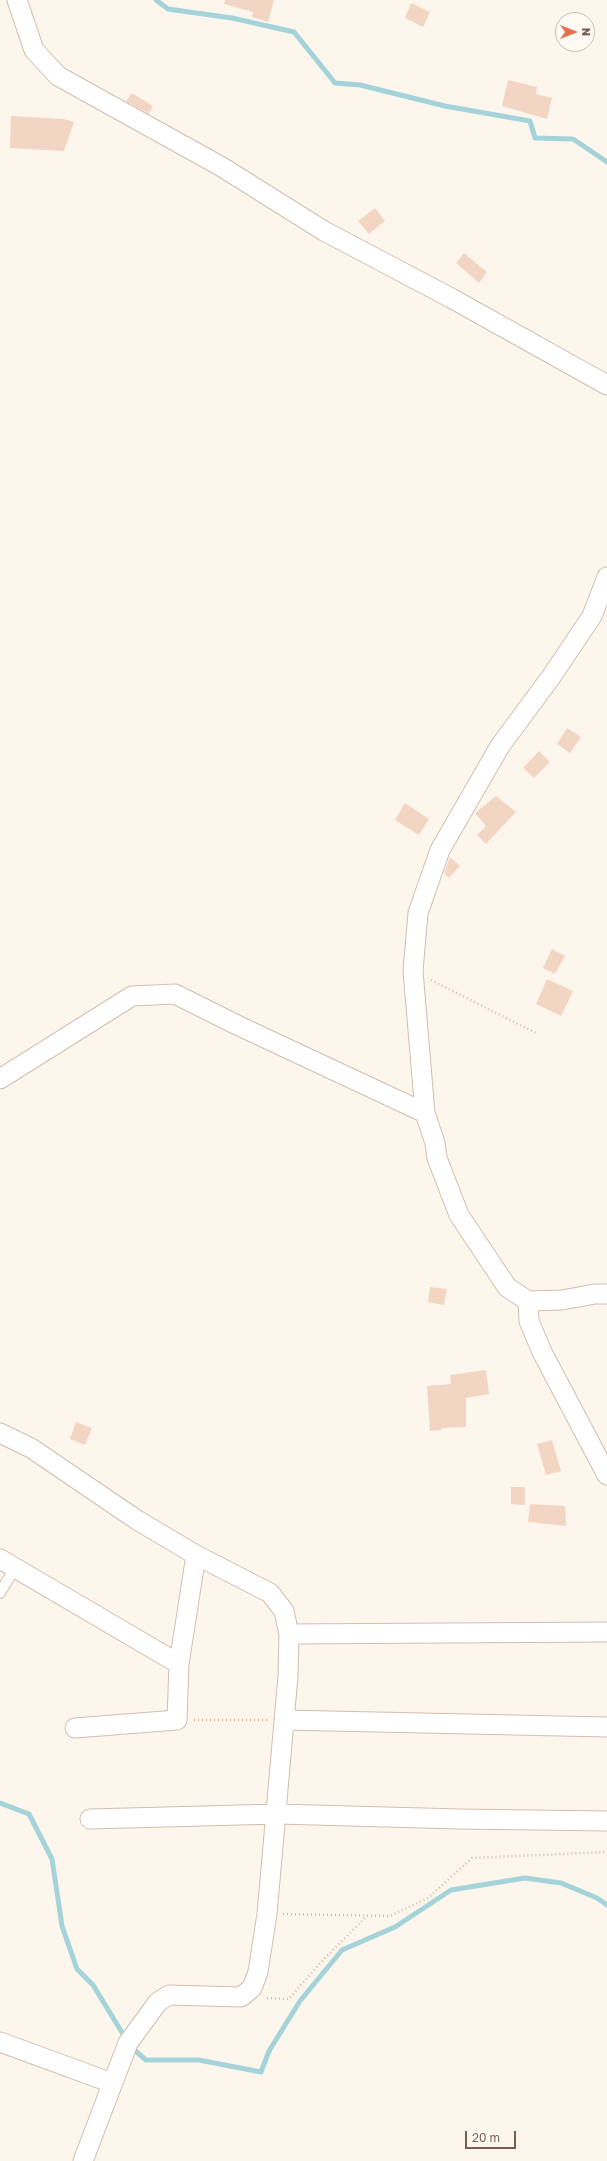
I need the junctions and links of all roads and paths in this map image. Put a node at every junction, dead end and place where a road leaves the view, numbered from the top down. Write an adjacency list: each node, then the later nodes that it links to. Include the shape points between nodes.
1 (17, 0): 2 (street, via 34,50 58,76 222,166 324,231 451,298)
2 (607, 386)
3 (607, 577): 4 (street, via 592,616 500,746 440,850 418,913)
4 (413, 971): 5 (path); 7 (street)
5 (538, 1034)
6 (0, 1079): 7 (street, via 132,996 175,994)
7 (425, 1113): 9 (street, via 437,1158 459,1215 507,1287)
8 (607, 1294): 9 (street, via 562,1300)
9 (528, 1301): 11 (street, via 529,1321 542,1352)
10 (0, 1433): 12 (street, via 31,1448 137,1520)
11 (607, 1475)
12 (196, 1555): 16 (street, via 270,1593 284,1611); 17 (street)
13 (8, 1564): 14 (lane); 17 (street)
14 (0, 1593)
15 (607, 1632): 16 (street)
16 (289, 1634): 19 (street)
17 (179, 1664): 18 (street)
18 (177, 1720): 19 (path); 21 (street)
19 (284, 1720): 20 (street); 22 (street)
20 (607, 1727)
21 (75, 1728)
22 (277, 1814): 23 (street); 24 (street); 26 (street)
23 (90, 1819)
24 (607, 1821)
25 (607, 1852): 27 (path, via 472,1858 428,1898 390,1916)
26 (267, 1914): 27 (path); 28 (street, via 258,1972 252,1988)
27 (367, 1915): 28 (path, via 289,1999)
28 (241, 1997): 30 (street, via 169,1995 158,2002 128,2043)
29 (0, 2042): 30 (street)
30 (112, 2082): 31 (street)
31 (83, 2161)

